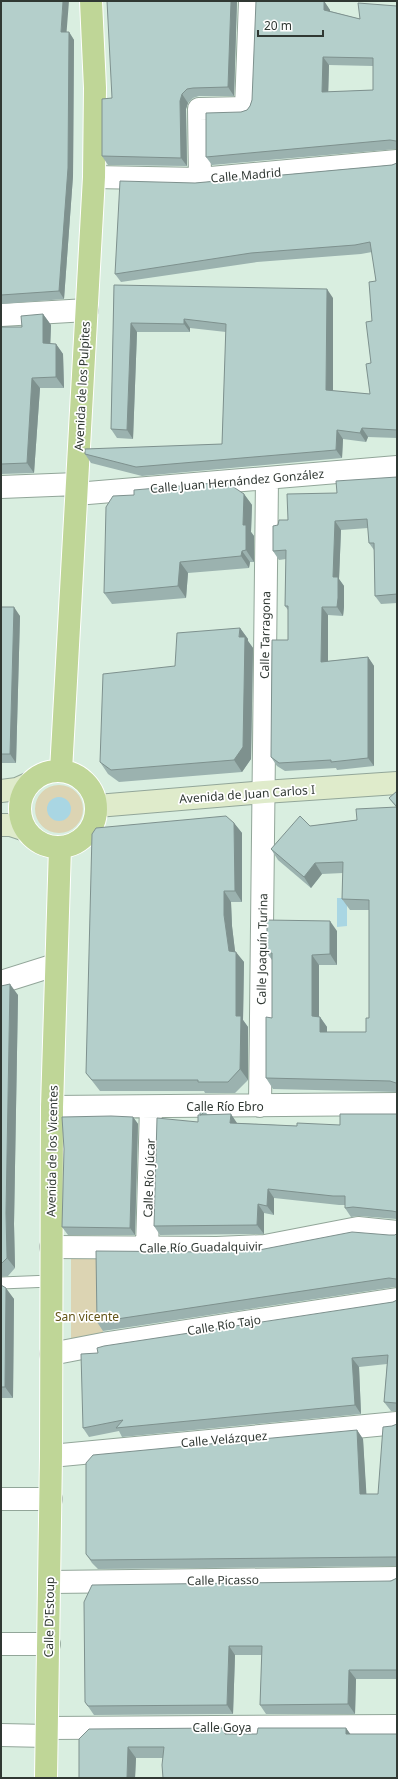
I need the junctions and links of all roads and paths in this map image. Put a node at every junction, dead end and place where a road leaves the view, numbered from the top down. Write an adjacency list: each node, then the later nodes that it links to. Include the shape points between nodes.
1 (91, 1): 4 (main road, Avenida de los Pulpites, via 95,88)
2 (250, 1): 5 (street, via 246,108 199,110)
3 (397, 160): 5 (street, Calle Madrid)
4 (94, 177): 5 (street, Calle Madrid); 6 (main road, Avenida de los Pulpites)
5 (200, 179)
6 (87, 310): 7 (street); 11 (main road, Avenida de los Pulpites)
7 (1, 315)
8 (397, 467): 9 (street, Calle Juan Hernández González)
9 (267, 479): 11 (street, Calle Juan Hernández González); 16 (street, Calle Tarragona)
10 (1, 487): 11 (street, Calle Juan Hernández González)
11 (77, 489): 12 (main road, Avenida de los Pulpites)
12 (60, 771): 14 (main road, via 44,773); 17 (main road, via 70,772 87,784 94,794)
13 (397, 783): 16 (street, Avenida de Juan Carlos I)
14 (28, 784): 15 (street, via 17,790); 19 (main road, via 20,803 22,822)
15 (1, 791)
16 (264, 792): 17 (street, Avenida de Juan Carlos I); 24 (street, Calle Joaquín Turina)
17 (96, 806): 20 (main road, via 92,827 85,836 78,842)
18 (1, 825): 19 (street, via 12,825)
19 (26, 830): 20 (main road, via 44,845)
20 (60, 847): 21 (main road, Avenida de los Vicentes)
21 (55, 965): 22 (street); 25 (main road, Avenida de los Vicentes)
22 (1, 982)
23 (397, 1104): 24 (street, Calle Río Ebro)
24 (260, 1106): 26 (street, Calle Río Ebro)
25 (52, 1107): 26 (street, Calle Río Ebro); 28 (main road, Avenida de los Vicentes)
26 (151, 1107): 29 (street, Calle Río Júcar)
27 (397, 1232): 29 (street, Calle Río Guadalquivir, via 358,1228 265,1246)
28 (51, 1247): 29 (street, Calle Río Guadalquivir); 30 (main road, Avenida de los Vicentes)
29 (147, 1248)
30 (51, 1281): 31 (lane); 33 (main road, Avenida de los Vicentes)
31 (1, 1283)
32 (397, 1299): 33 (street, Calle Río Tajo)
33 (51, 1354): 35 (main road, Avenida de los Vicentes)
34 (397, 1423): 35 (street, Calle Velázquez)
35 (51, 1456): 37 (main road, Calle D'Estoup)
36 (1, 1499): 37 (street)
37 (51, 1499): 39 (main road, Calle D'Estoup)
38 (397, 1578): 39 (street, Calle Picasso)
39 (50, 1582): 41 (main road, Calle D'Estoup)
40 (1, 1644): 41 (street)
41 (49, 1644): 43 (main road, Calle D'Estoup)
42 (397, 1726): 43 (street, Calle Goya)
43 (47, 1732): 44 (street, Calle Goya); 45 (main road, Calle D'Estoup)
44 (1, 1735)
45 (46, 1778)

